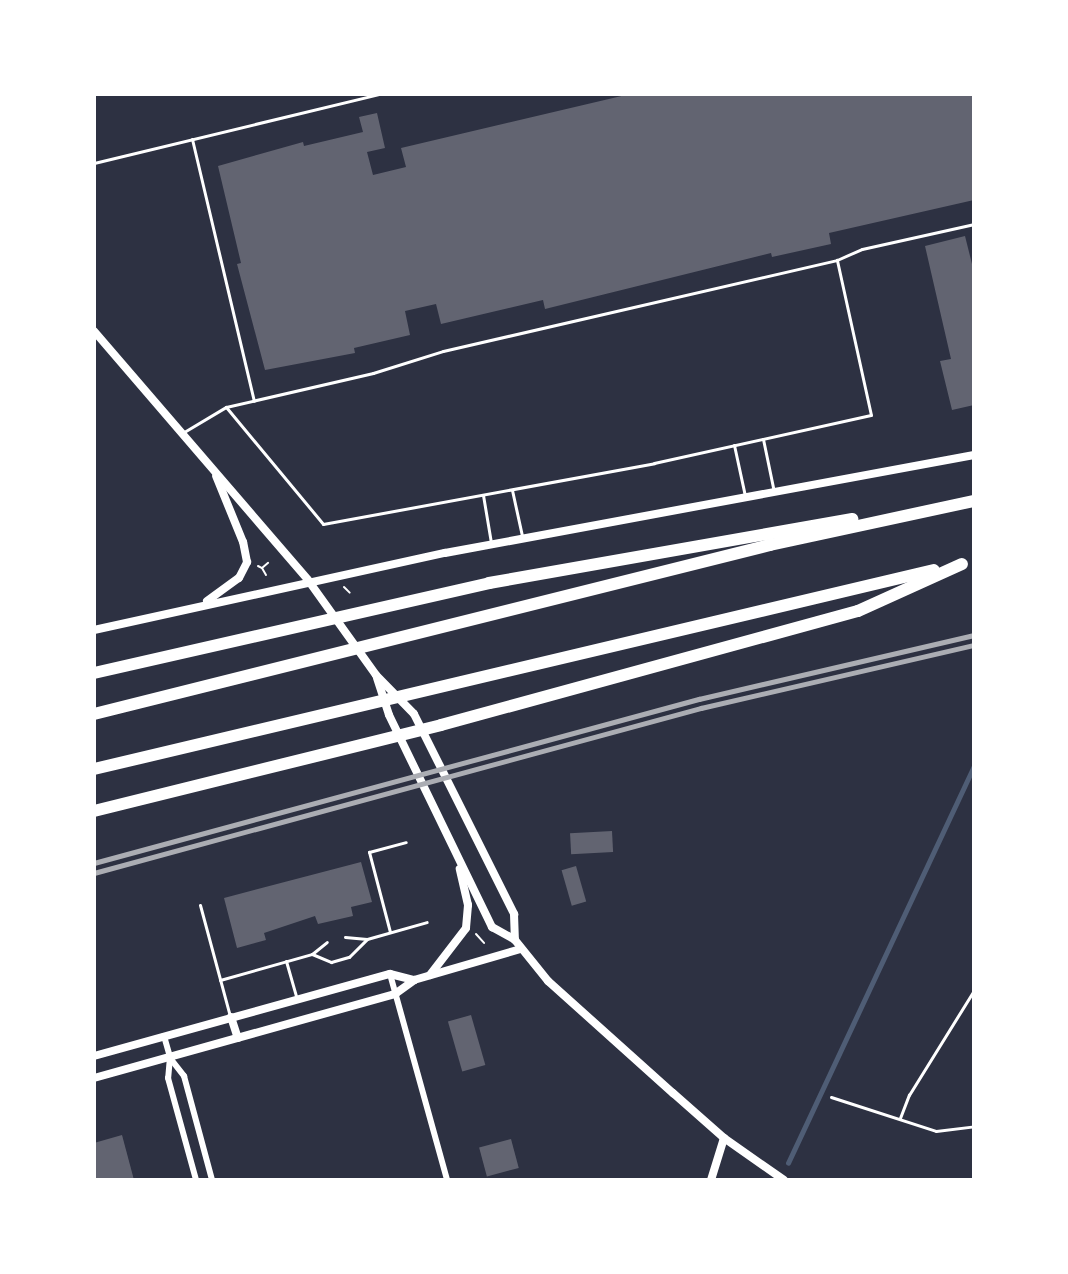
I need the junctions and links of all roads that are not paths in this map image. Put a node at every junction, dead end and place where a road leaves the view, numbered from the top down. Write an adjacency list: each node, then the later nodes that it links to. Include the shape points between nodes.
1 (380, 94): 4 (lane)
2 (459, 94): 3 (lane)
3 (525, 94)
4 (192, 139): 5 (lane); 9 (lane)
5 (94, 163)
6 (974, 224): 7 (lane, via 862,249)
7 (837, 260): 9 (lane, via 443,351 373,373); 12 (lane, via 871,415)
8 (94, 331): 11 (street)
9 (254, 400): 10 (lane)
10 (226, 407): 11 (lane); 18 (lane, via 323,524)
11 (182, 433): 15 (street)
12 (763, 439): 13 (lane); 17 (lane)
13 (734, 445): 16 (lane); 19 (lane)
14 (974, 455): 17 (street)
15 (212, 468): 24 (street); 25 (street, via 240,532 247,562 234,582)
16 (512, 489): 18 (lane); 21 (lane)
17 (774, 493): 19 (street)
18 (483, 495): 22 (lane)
19 (745, 498): 21 (street)
20 (974, 500): 27 (highway, via 696,546 374,606); 29 (highway, via 770,545)
21 (522, 538): 22 (street)
22 (492, 544): 24 (street)
23 (968, 562): 30 (highway); 31 (highway, via 858,611 441,726)
24 (308, 580): 25 (street); 28 (street)
25 (201, 605): 26 (street)
26 (94, 630)
27 (94, 673)
28 (375, 675): 33 (street, via 389,715); 39 (street, via 414,714 514,914)
29 (94, 714)
30 (94, 769)
31 (94, 811)
32 (406, 842): 36 (lane, via 369,852)
33 (456, 854): 39 (street, via 492,927); 45 (street, via 468,905 467,924)
34 (200, 905): 46 (lane)
35 (427, 922): 36 (lane)
36 (390, 932): 38 (lane)
37 (345, 937): 38 (lane)
38 (367, 939): 42 (lane, via 349,957 332,962)
39 (515, 940): 41 (street)
40 (327, 942): 42 (lane)
41 (521, 949): 45 (street); 60 (street, via 560,994)
42 (312, 954): 43 (lane)
43 (286, 962): 46 (lane); 50 (lane)
44 (390, 974): 47 (street); 49 (street); 50 (street)
45 (430, 975): 47 (street)
46 (220, 980): 51 (lane)
47 (414, 980): 49 (street)
48 (974, 990): 58 (lane, via 909,1095)
49 (395, 994): 53 (street); 63 (street)
50 (297, 999): 51 (street)
51 (231, 1017): 52 (street); 53 (street)
52 (164, 1036): 54 (street); 55 (street)
53 (238, 1038): 55 (street)
54 (94, 1056)
55 (170, 1057): 56 (street); 61 (street, via 168,1078); 62 (street, via 184,1076)
56 (94, 1078)
57 (831, 1097): 58 (lane)
58 (900, 1118): 59 (lane, via 943,1131)
59 (974, 1126)
60 (724, 1138): 64 (street); 65 (street)
61 (196, 1179)
62 (212, 1179)
63 (447, 1179)
64 (711, 1179)
65 (784, 1179)

